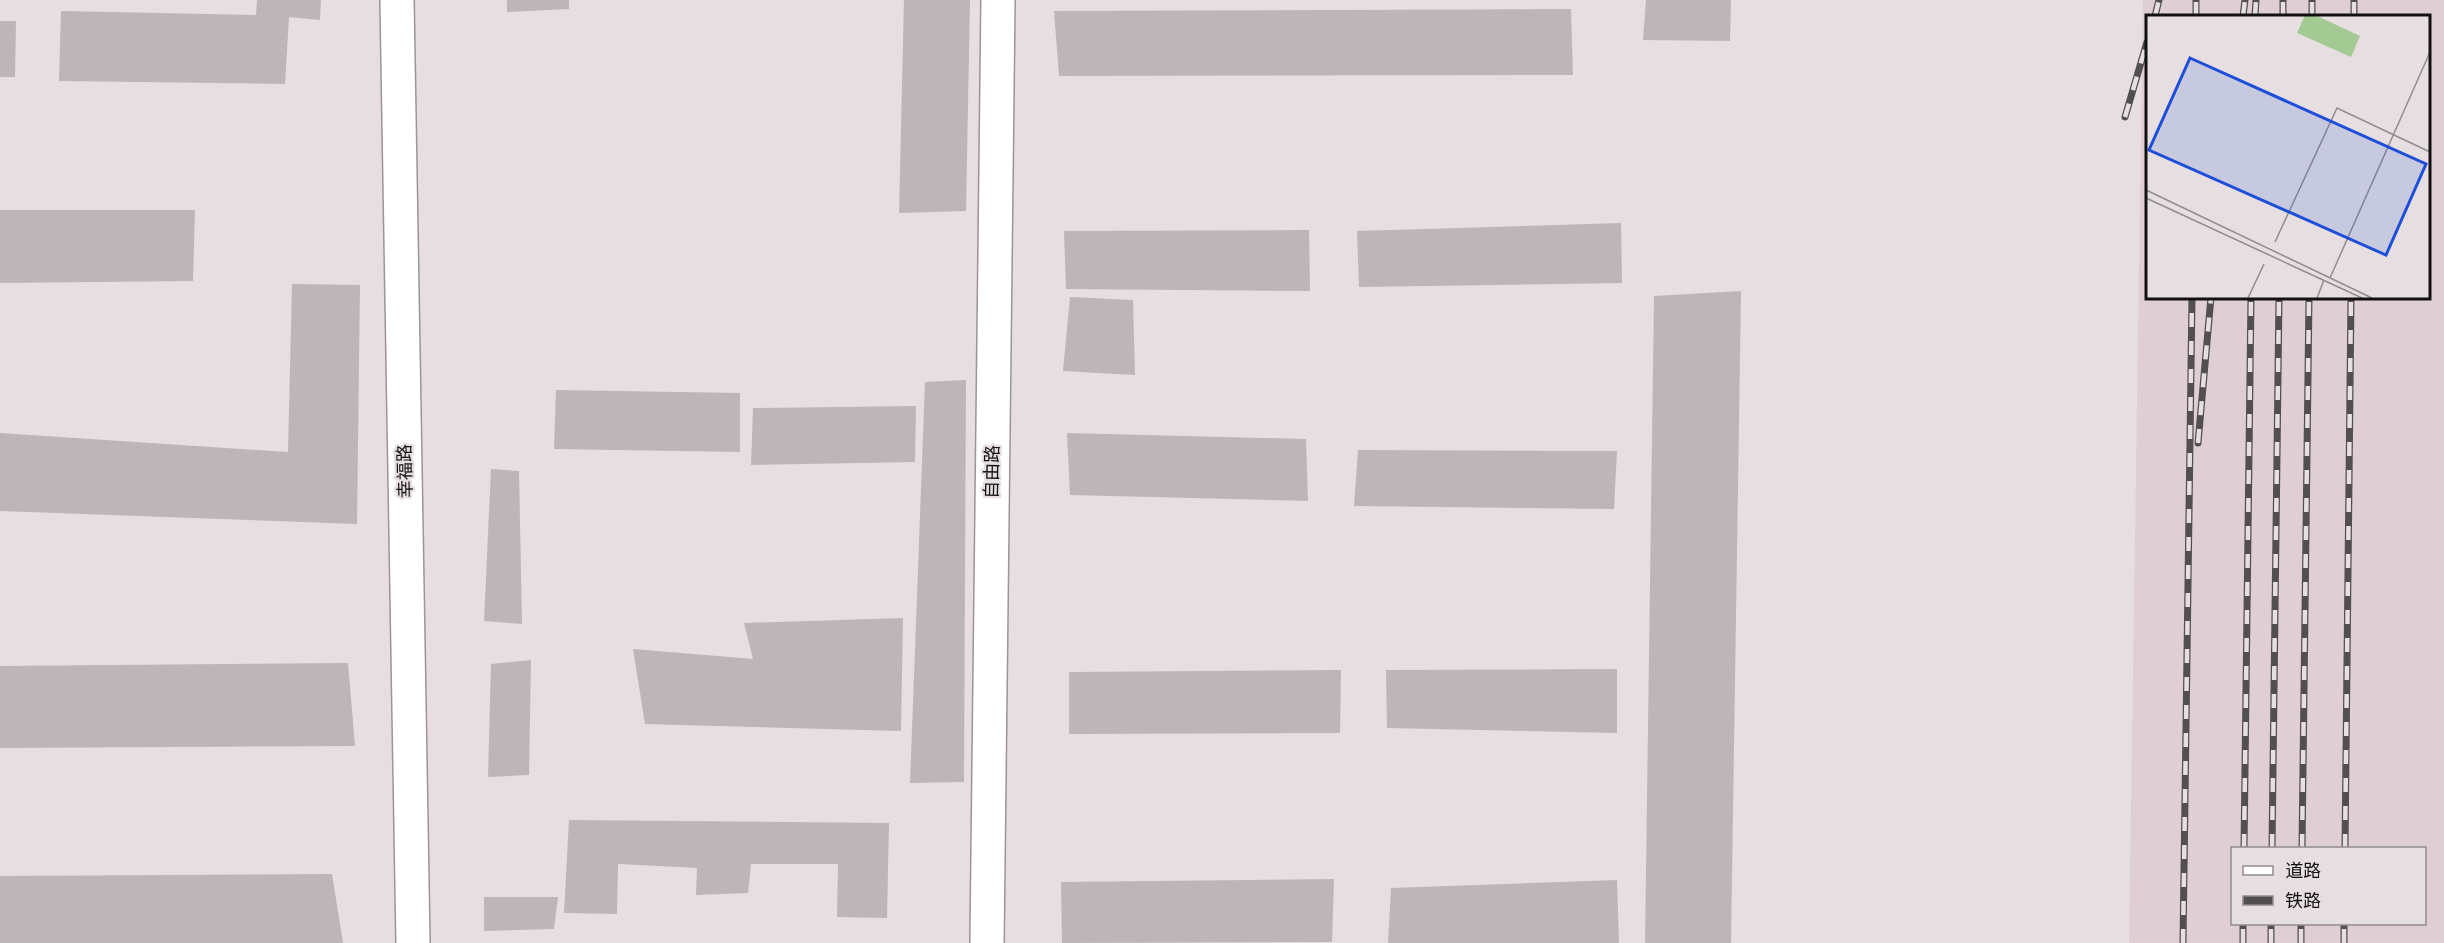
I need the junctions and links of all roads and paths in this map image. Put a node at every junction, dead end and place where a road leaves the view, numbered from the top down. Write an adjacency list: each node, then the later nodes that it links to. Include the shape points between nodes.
1 (397, 0): 3 (street, 幸福路)
2 (998, 0): 4 (street, 自由路)
3 (413, 943)
4 (987, 943)

